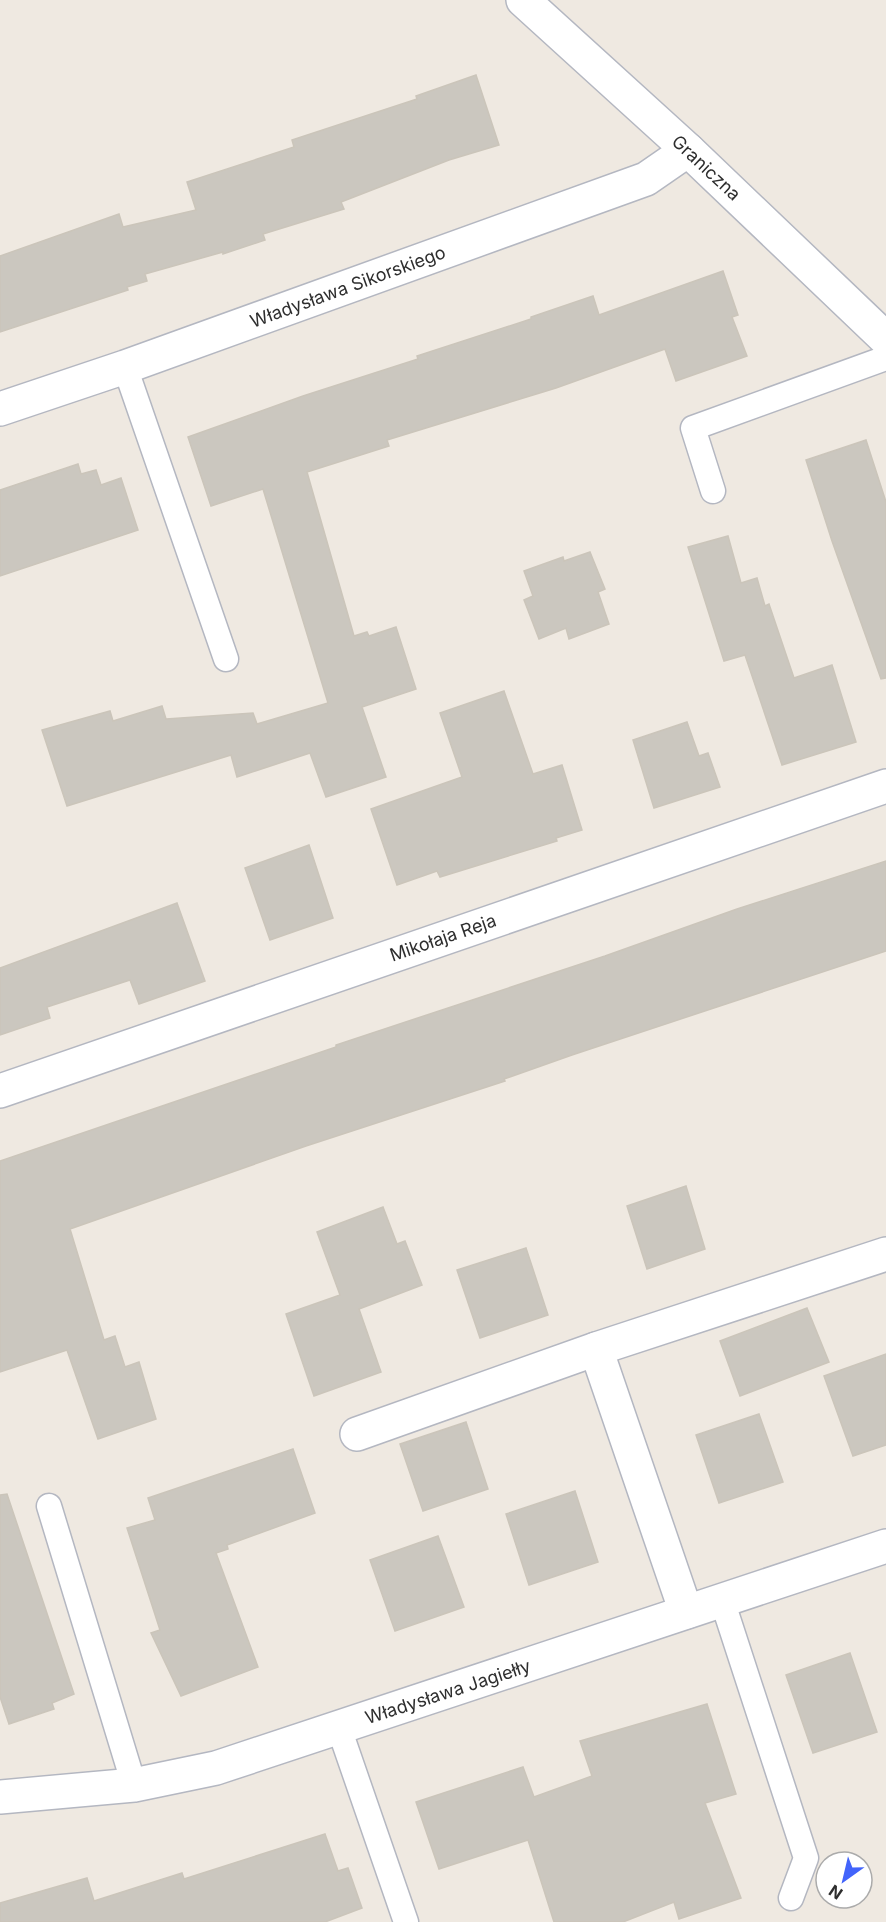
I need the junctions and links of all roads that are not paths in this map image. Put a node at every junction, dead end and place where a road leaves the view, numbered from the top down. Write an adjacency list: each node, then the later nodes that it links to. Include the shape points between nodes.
1 (524, 0): 2 (street, Graniczna)
2 (688, 150): 3 (street, Graniczna); 5 (street, Władysława Sikorskiego, via 646,179)
3 (886, 339)
4 (886, 358): 7 (lane, via 693,428)
5 (125, 367): 6 (street, Władysława Sikorskiego); 8 (lane)
6 (0, 410)
7 (713, 490)
8 (226, 660)
9 (886, 786): 10 (street, Mikołaja Reja)
10 (0, 1090)
11 (886, 1254): 12 (street)
12 (596, 1349): 13 (street); 17 (street)
13 (357, 1434)
14 (49, 1506): 19 (lane)
15 (886, 1546): 16 (street, Władysława Jagiełły)
16 (722, 1600): 17 (street, Władysława Jagiełły); 21 (lane, via 806,1858)
17 (686, 1612): 18 (street, Władysława Jagiełły)
18 (339, 1728): 19 (street, Władysława Jagiełły, via 216,1768); 22 (lane)
19 (134, 1785): 20 (street, Władysława Jagiełły)
20 (0, 1797)
21 (790, 1898)
22 (406, 1922)

